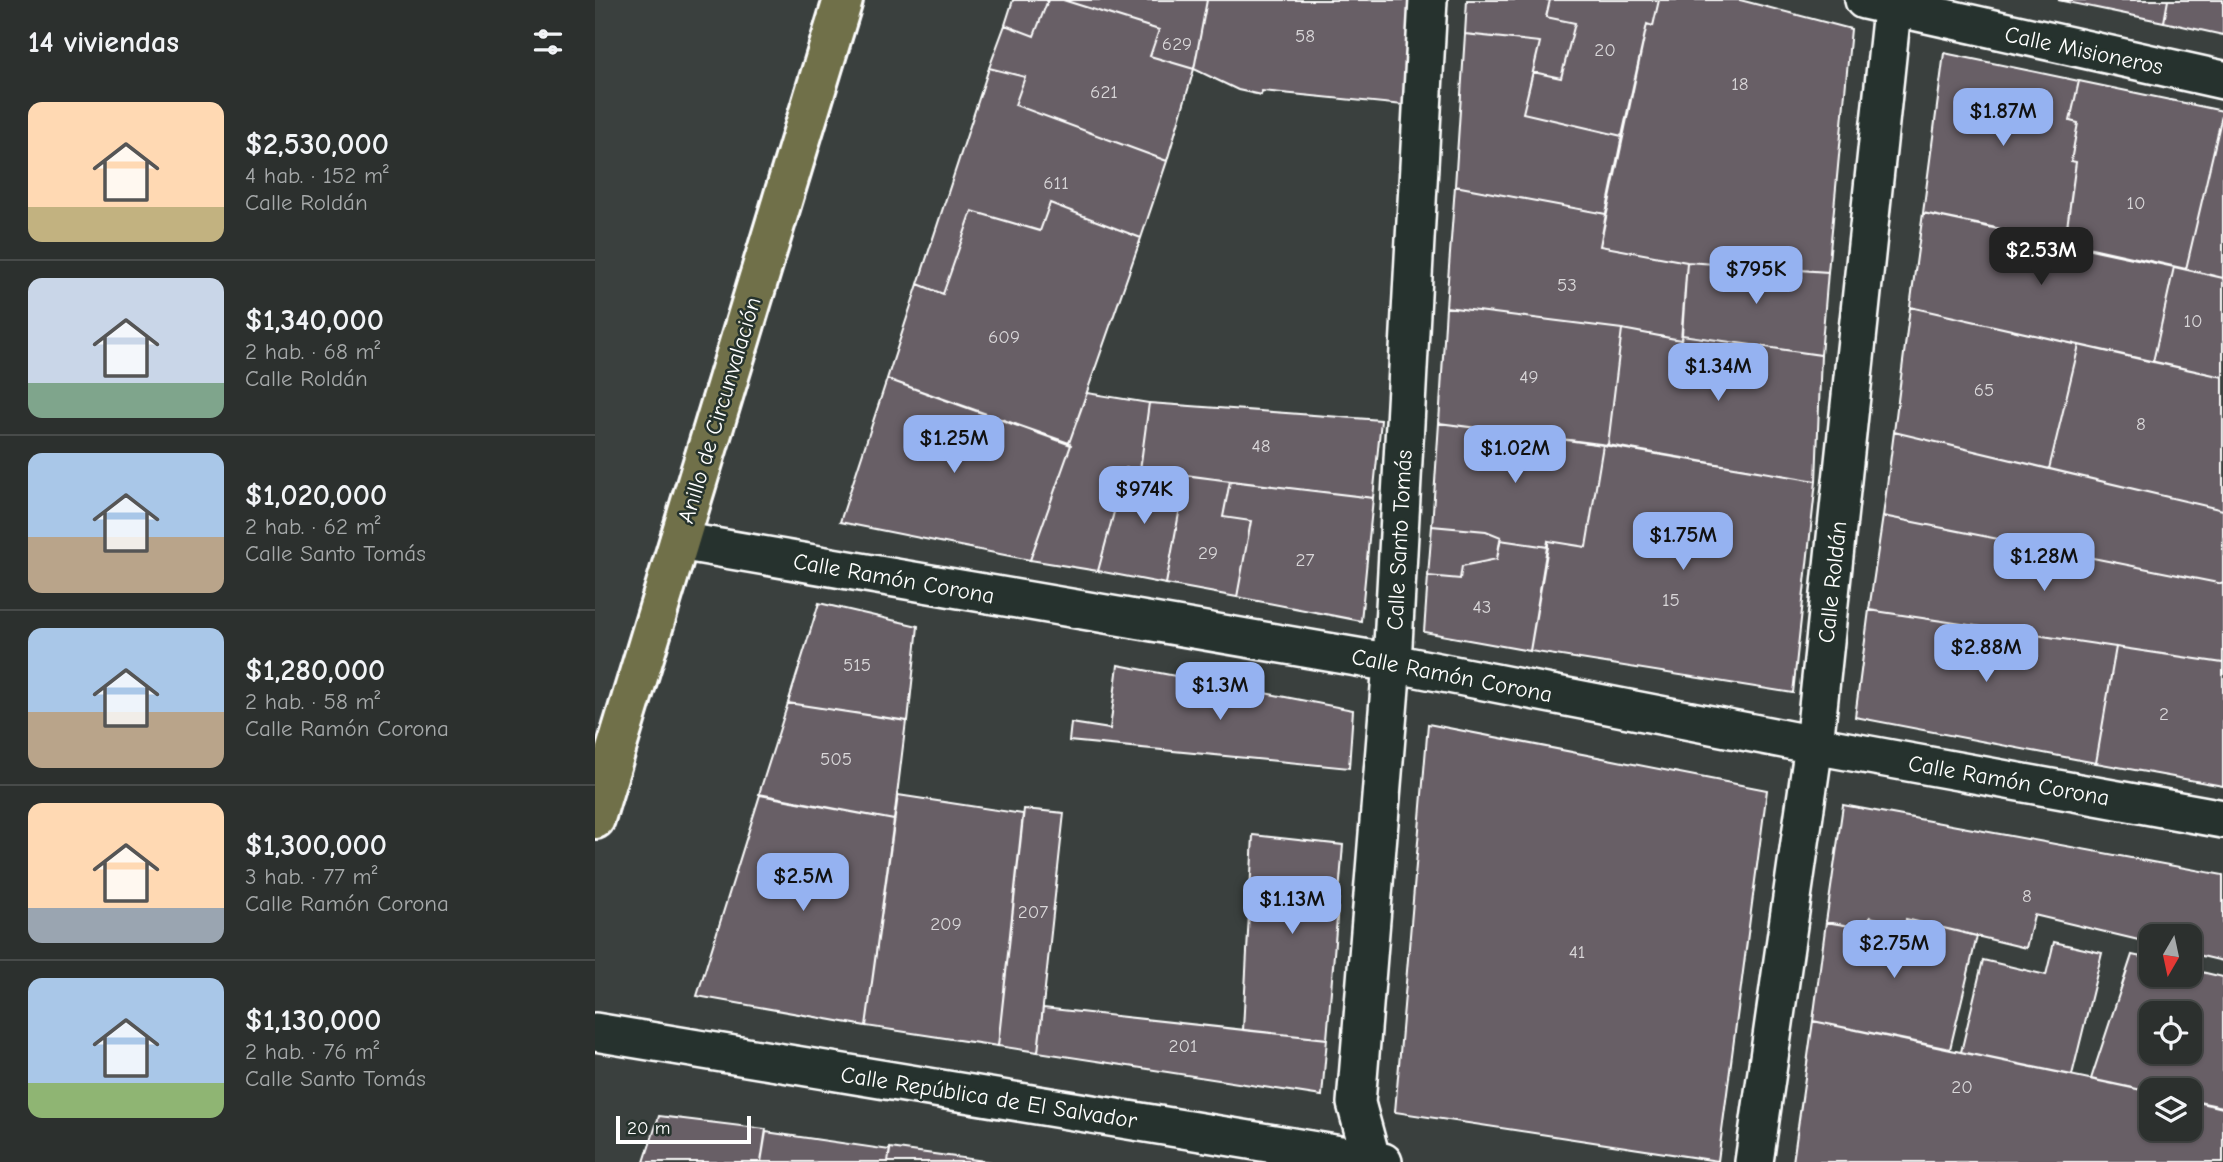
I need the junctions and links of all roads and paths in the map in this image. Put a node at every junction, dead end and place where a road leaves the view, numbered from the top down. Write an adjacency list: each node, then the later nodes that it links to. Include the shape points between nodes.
1 (843, 0): 5 (main road, Anillo de Circunvalación)
2 (1428, 0): 6 (street, Calle Santo Tomás)
3 (1883, 3): 4 (street, Calle Misioneros); 7 (street, Calle Roldán)
4 (2223, 80)
5 (680, 541): 6 (street, Calle Ramón Corona); 8 (main road, Anillo de Circunvalación)
6 (1392, 663): 7 (street, Calle Ramón Corona); 11 (street, Calle Santo Tomás, via 1356,1102)
7 (1814, 745): 9 (street, Calle Ramón Corona); 12 (street, Calle Roldán)
8 (595, 819)
9 (2223, 819)
10 (595, 1032): 11 (street, Calle República de El Salvador)
11 (1376, 1162)
12 (1753, 1162)

